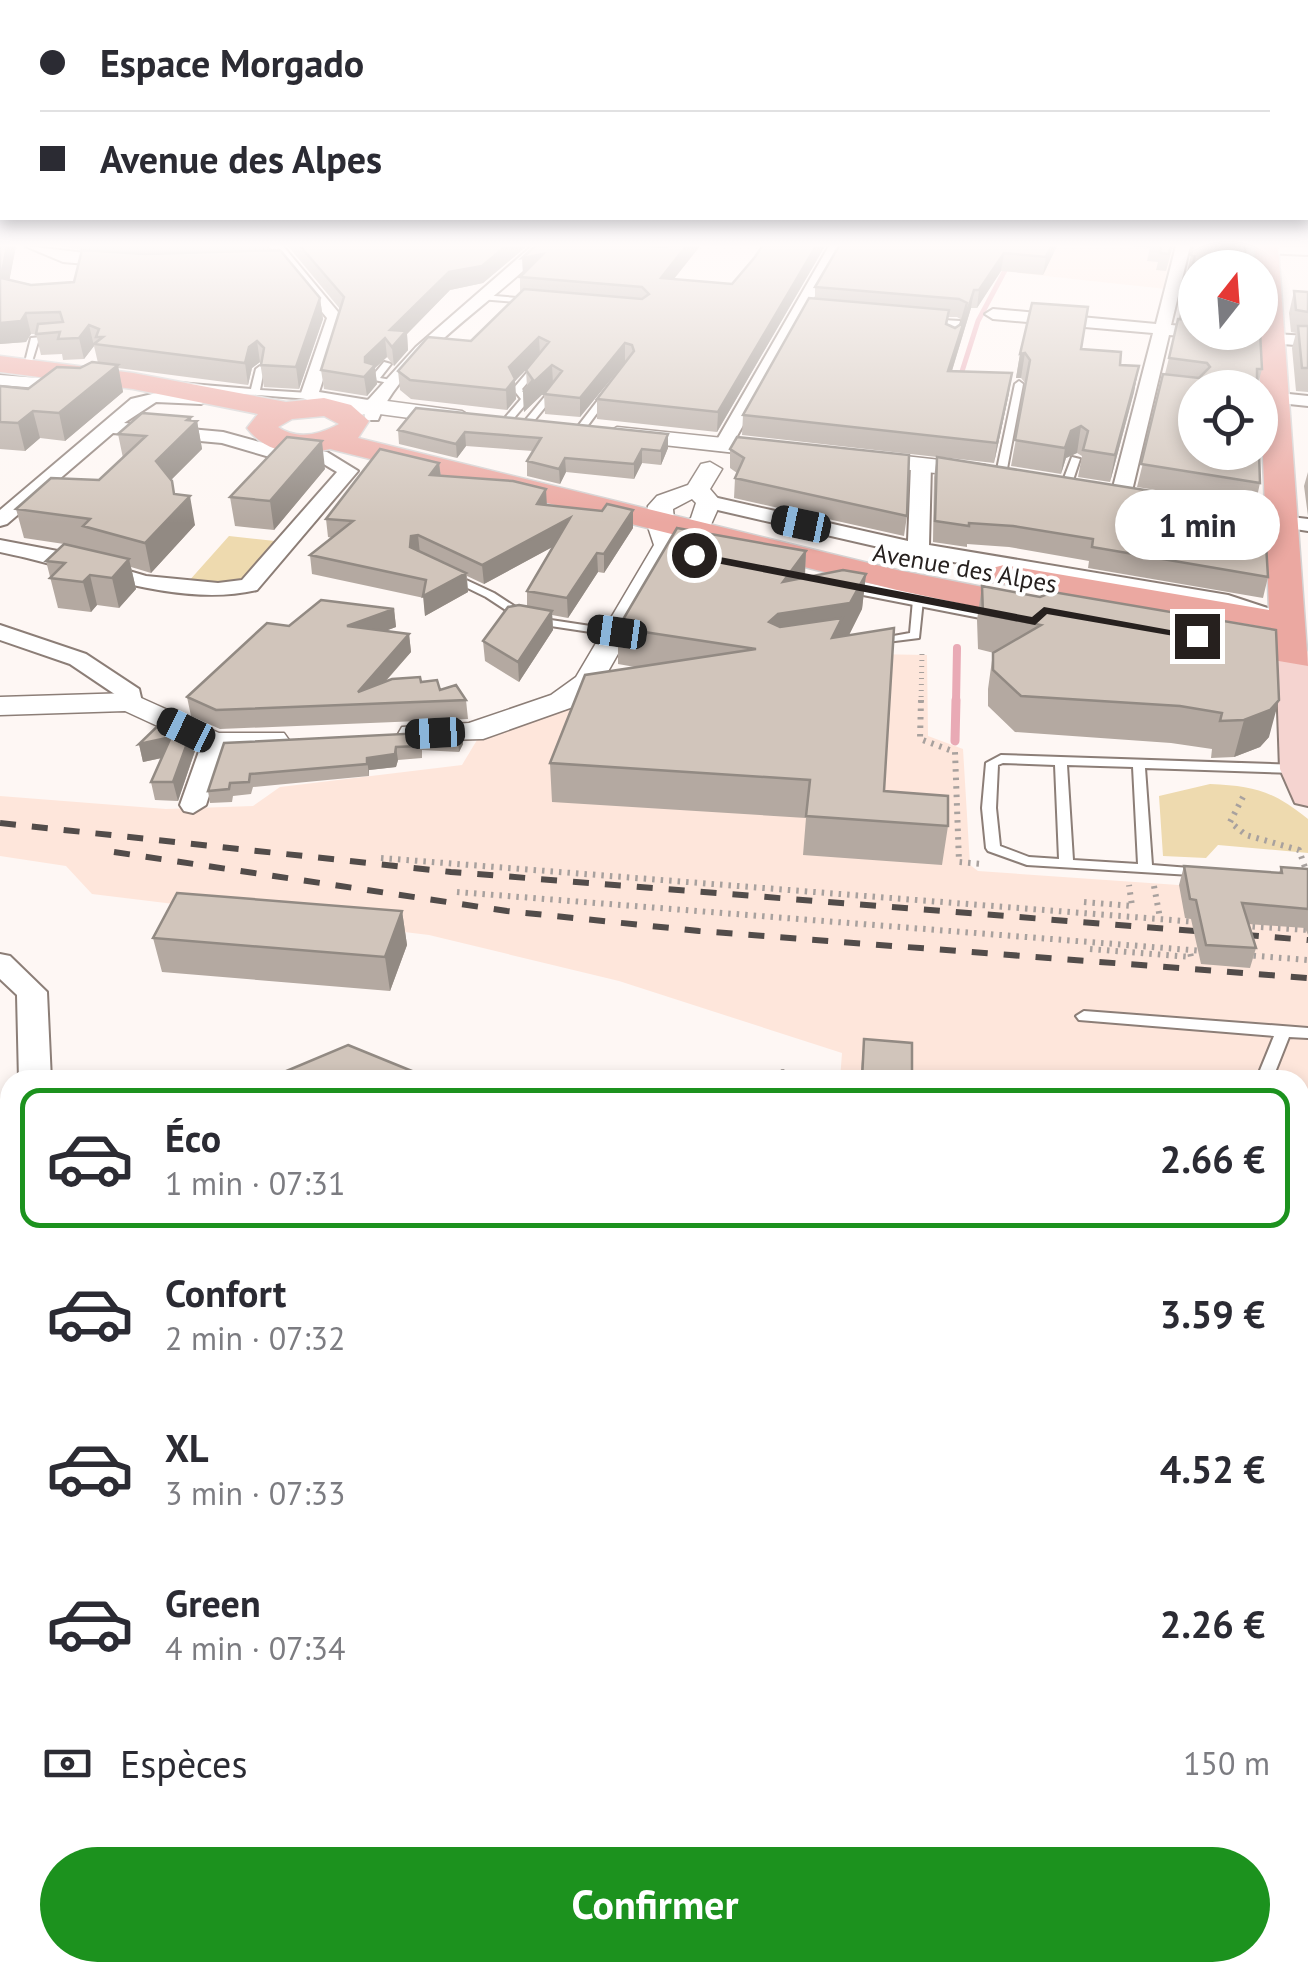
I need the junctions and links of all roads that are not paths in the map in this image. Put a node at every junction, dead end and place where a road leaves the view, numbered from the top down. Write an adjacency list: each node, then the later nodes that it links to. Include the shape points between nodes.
1 (55, 338): 12 (lane, via 34,340)
2 (324, 338): 20 (street)
3 (437, 338): 13 (street)
4 (791, 338): 25 (street)
5 (1161, 338): 30 (street)
6 (1282, 338): 7 (street)
7 (1308, 340)
8 (1276, 350): 19 (main road)
9 (542, 361): 22 (lane, via 517,389 526,399)
10 (387, 364): 13 (lane, via 374,379)
11 (260, 369): 17 (lane)
12 (5, 371): 18 (main road, Avenue des Alpes, via 81,375)
13 (394, 383): 21 (street)
14 (615, 384): 24 (lane)
15 (1020, 384): 28 (lane)
16 (554, 390): 22 (lane)
17 (255, 391): 18 (lane, via 191,384); 20 (lane)
18 (156, 392): 20 (main road, Avenue des Alpes); 20 (main road, Avenue des Alpes); 23 (street)
19 (1282, 398): 32 (main road)
20 (286, 412): 21 (main road, Avenue des Alpes, via 304,408)
21 (354, 421): 22 (street, via 409,412); 33 (main road, Avenue des Alpes)
22 (516, 424): 24 (street)
23 (107, 427): 31 (street); 34 (street, via 223,438 327,458 348,471 249,585 218,590 144,582)
24 (580, 430): 25 (street)
25 (723, 445): 27 (street); 33 (street)
26 (1075, 459): 29 (lane)
27 (922, 465): 28 (street); 35 (street)
28 (1001, 474): 29 (street)
29 (1066, 486): 30 (street)
30 (1131, 497)
31 (0, 520)
32 (1283, 521): 43 (main road)
33 (684, 523): 35 (street, Avenue des Alpes); 39 (main road, Avenue des Alpes, via 897,580); 41 (street); 43 (main road, Avenue des Alpes, via 910,560)
34 (0, 546)
35 (918, 550): 43 (street, Avenue des Alpes, via 1228,602)
36 (734, 563): 38 (street)
37 (436, 569): 41 (lane, via 528,620)
38 (918, 600): 39 (street, via 1035,622); 42 (lane, via 914,636)
39 (1044, 610): 43 (main road, Avenue des Alpes)
40 (0, 632): 44 (street, via 78,659 131,694)
41 (617, 632): 46 (street, via 588,683 562,701 472,732)
42 (864, 644)
43 (1302, 644): 51 (main road)
44 (130, 702): 45 (street); 48 (street)
45 (0, 706)
46 (393, 735)
47 (294, 740): 48 (street)
48 (214, 743): 52 (street)
49 (1061, 762): 50 (lane); 53 (lane); 53 (lane, via 992,763 990,808 993,848 1027,861)
50 (1139, 766): 51 (lane); 54 (lane)
51 (1305, 780)
52 (194, 805)
53 (1066, 863): 54 (lane)
54 (1146, 868): 55 (lane)
55 (1210, 873)
56 (0, 963): 60 (street, via 32,992)
57 (1084, 1016): 58 (lane)
58 (1284, 1031): 59 (lane); 61 (lane)
59 (1308, 1033)
60 (35, 1070)
61 (1268, 1070)

